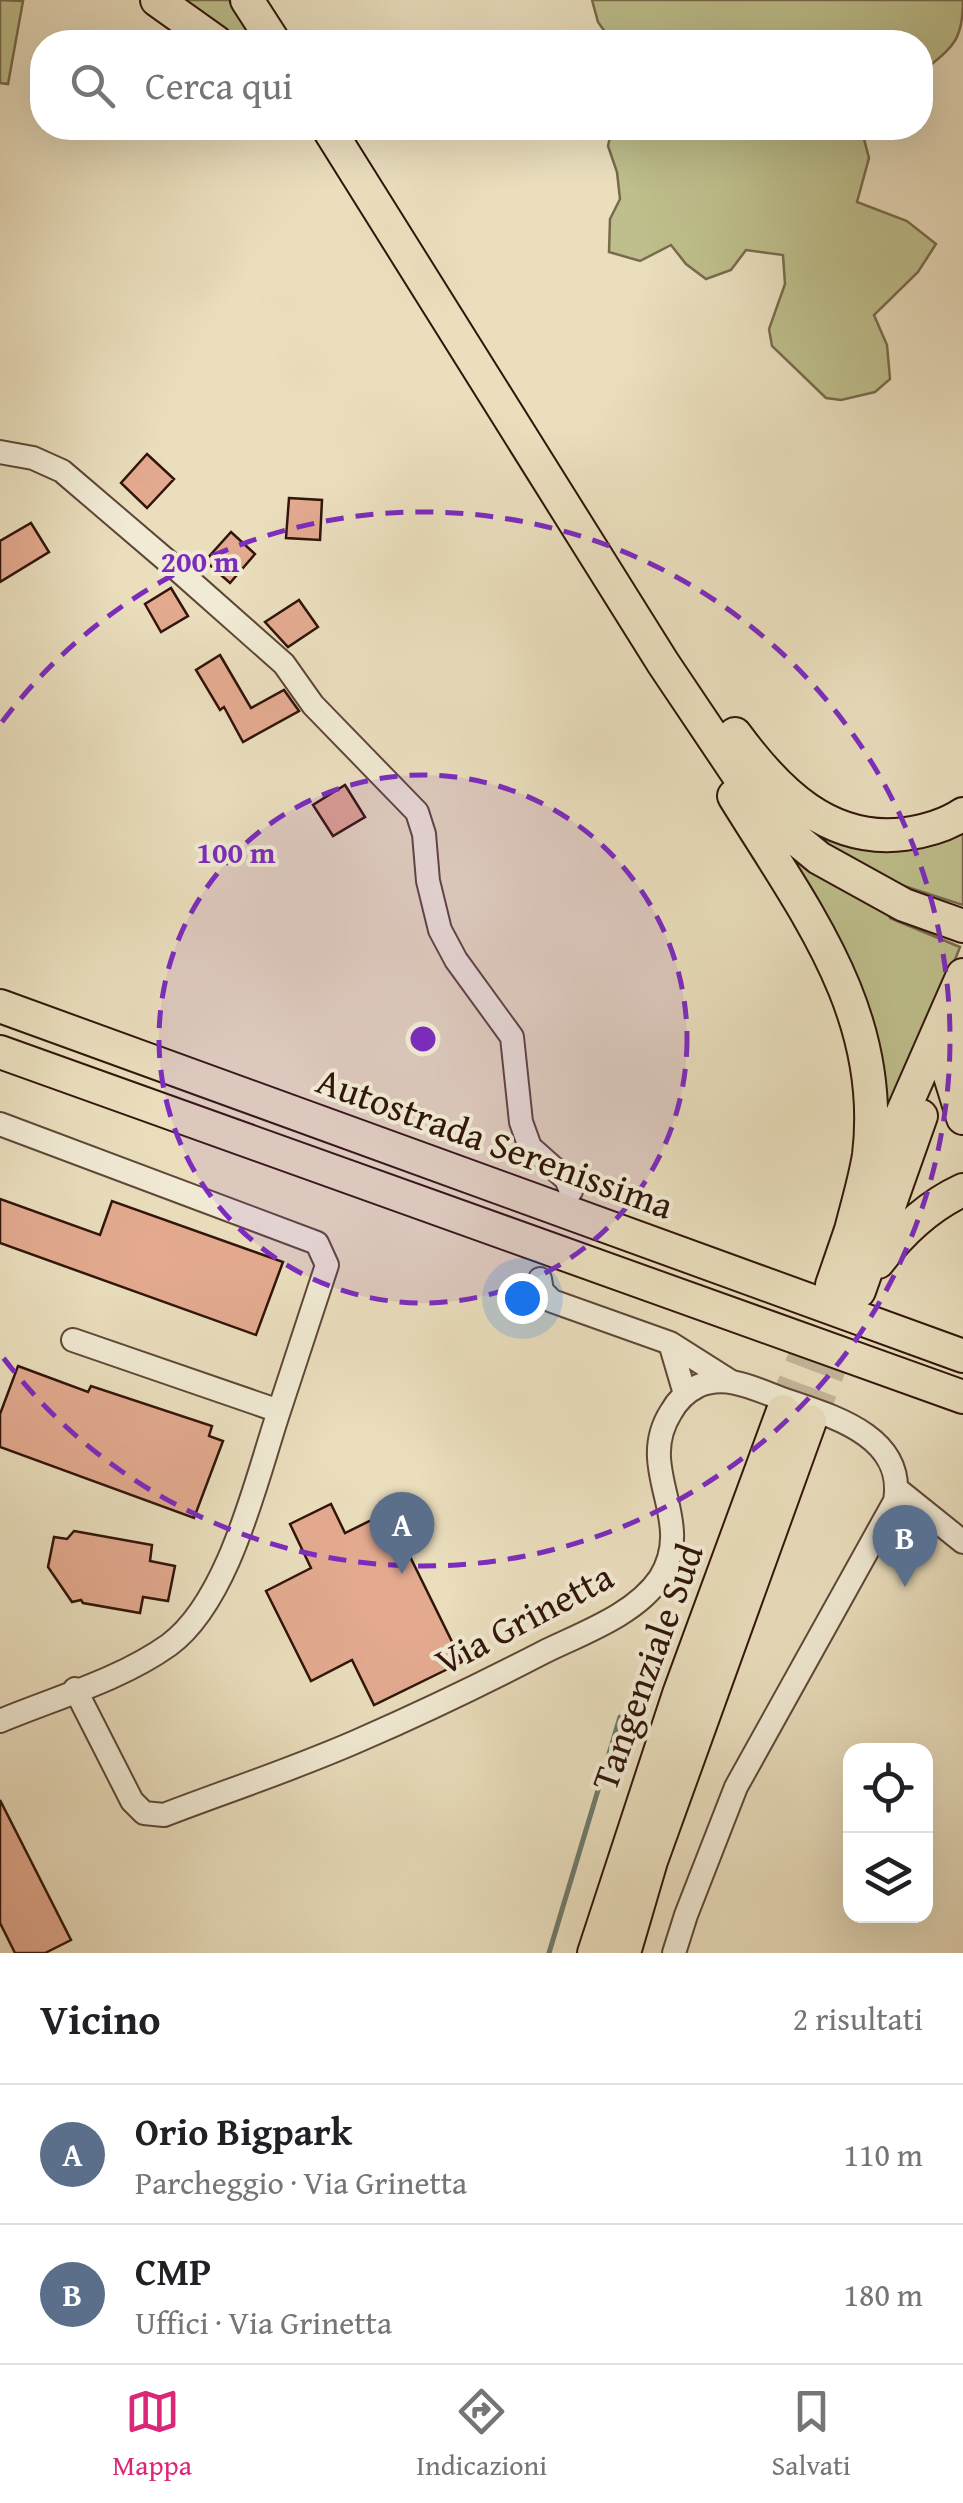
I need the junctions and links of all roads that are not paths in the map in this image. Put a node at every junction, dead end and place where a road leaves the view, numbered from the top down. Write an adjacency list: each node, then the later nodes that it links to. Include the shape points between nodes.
1 (156, 0): 2 (highway)
2 (199, 30)
3 (313, 140): 5 (highway, via 417,295)
4 (336, 140): 5 (highway)
5 (462, 340): 7 (highway)
6 (0, 452): 18 (street, via 62,471 179,571 284,664 313,705 417,812 440,930 512,1037 530,1147)
7 (663, 663): 8 (highway, via 698,677 772,780 826,821 886,836 930,830); 9 (highway, via 749,791 785,830 859,882); 19 (highway, via 668,696 793,889 854,1008 872,1120)
8 (963, 814)
9 (958, 924)
10 (963, 975): 19 (highway)
11 (963, 982): 21 (highway, via 910,1148)
12 (963, 996): 15 (highway, via 950,1076)
13 (0, 1006): 24 (highway, Autostrada Serenissima)
14 (0, 1052): 27 (highway)
15 (963, 1118)
16 (0, 1124): 28 (street, via 318,1243 327,1265)
17 (963, 1190): 21 (highway, via 912,1224)
18 (571, 1191)
19 (851, 1230): 21 (highway)
20 (540, 1279): 23 (street, via 552,1300)
21 (846, 1288)
22 (73, 1340): 28 (street)
23 (670, 1343): 25 (street); 26 (street)
24 (963, 1356)
25 (730, 1380): 26 (street); 29 (street, via 847,1421 886,1455)
26 (685, 1394): 31 (street, Via Grinetta, via 656,1444 674,1532 660,1578 611,1618 502,1673 359,1740 158,1816 132,1801)
27 (963, 1397)
28 (279, 1411): 31 (street, via 209,1602 169,1645)
29 (897, 1489): 30 (street); 35 (street, via 736,1787)
30 (963, 1542)
31 (76, 1690): 32 (street)
32 (0, 1720)
33 (594, 1953): 34 (highway, Tangenziale Sud, via 678,1694 797,1416)
34 (624, 1953)
35 (674, 1953)

